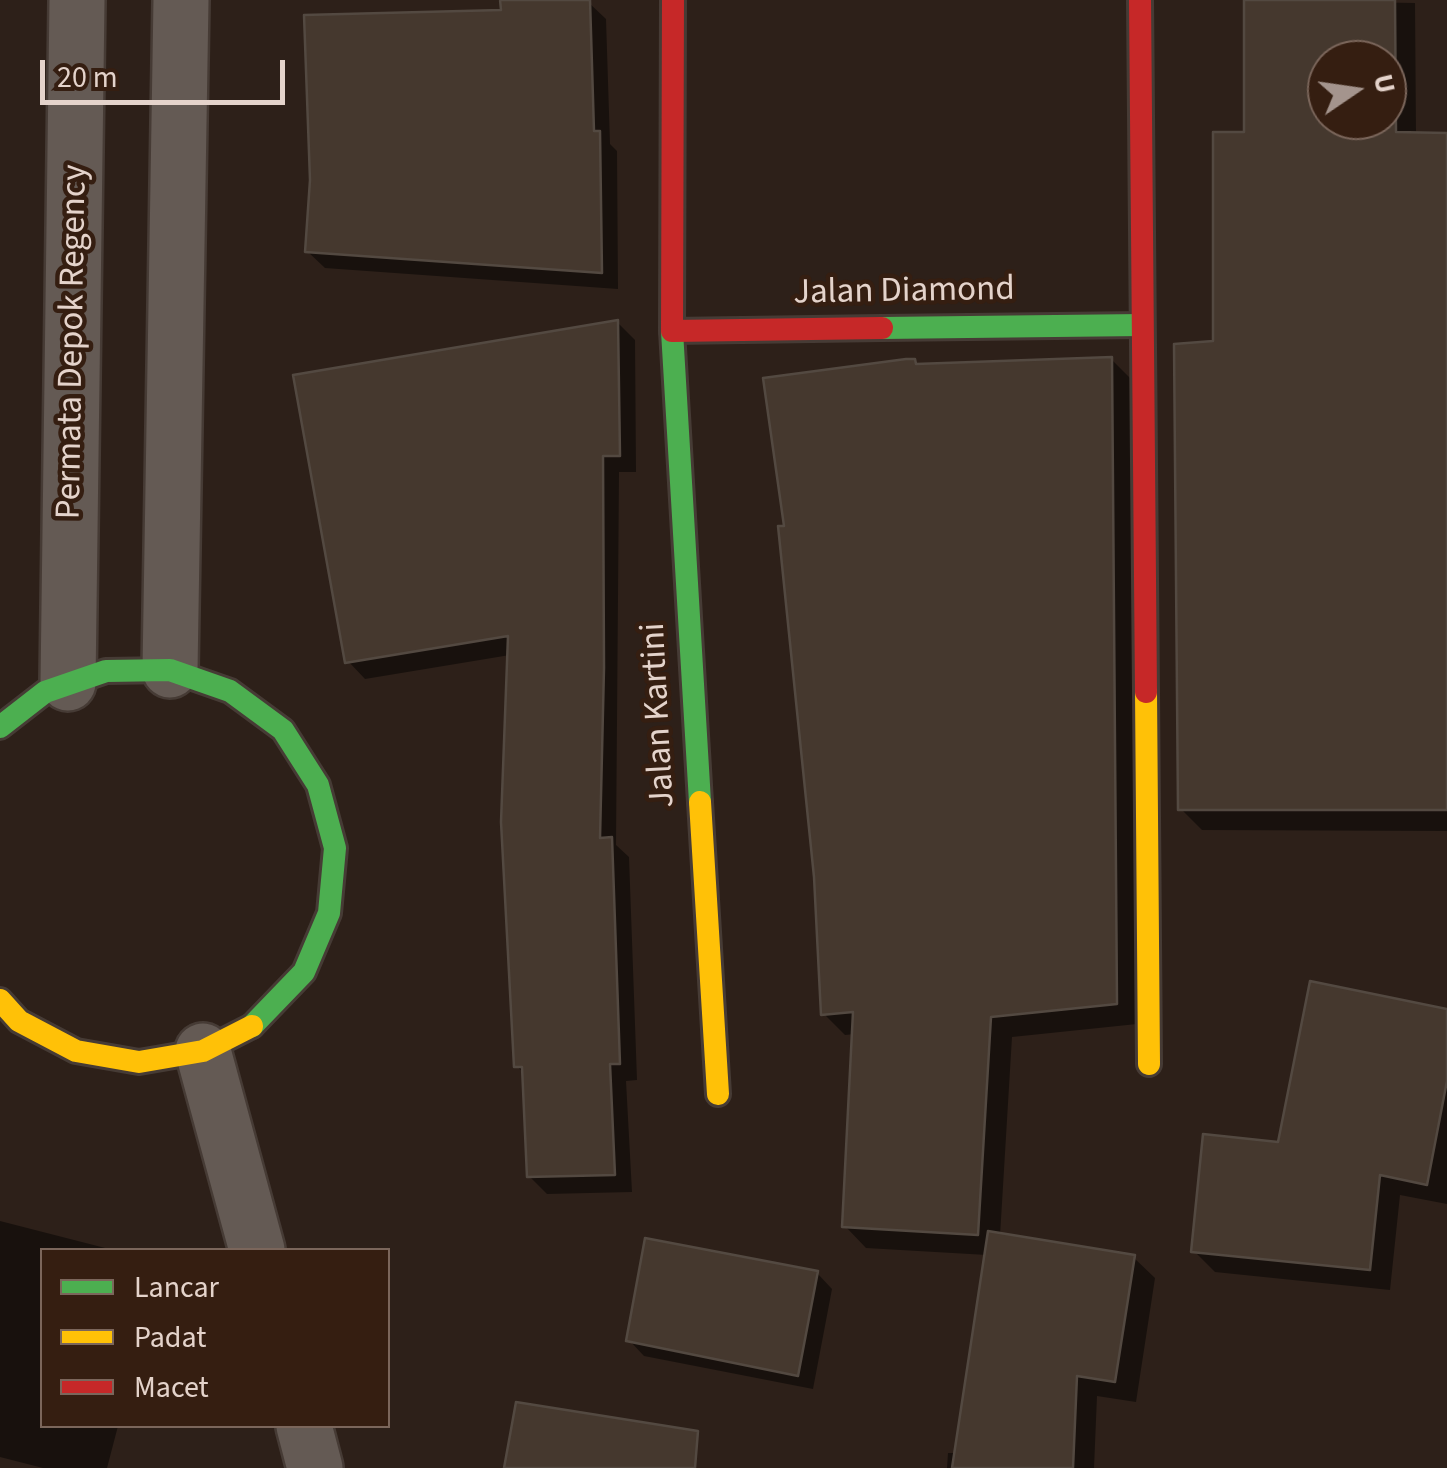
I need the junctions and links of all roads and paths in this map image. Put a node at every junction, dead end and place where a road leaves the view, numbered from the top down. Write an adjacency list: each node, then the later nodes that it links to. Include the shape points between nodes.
1 (77, 0): 8 (street, Permata Depok Regency)
2 (181, 0): 7 (street)
3 (673, 0): 6 (street)
4 (1140, 0): 5 (street)
5 (1142, 325): 6 (street, Jalan Diamond); 12 (street)
6 (672, 331): 13 (street, Jalan Kartini)
7 (170, 670): 8 (street, via 106,670); 11 (street, via 230,690 283,730 318,785 335,848 329,913 304,972 260,1021)
8 (68, 684): 9 (street, via 45,692)
9 (0, 727)
10 (0, 1000): 11 (street, via 19,1021 76,1051 139,1062)
11 (203, 1051): 14 (street)
12 (1149, 1064)
13 (718, 1094)
14 (256, 1248)
15 (305, 1428): 16 (street)
16 (315, 1468)

